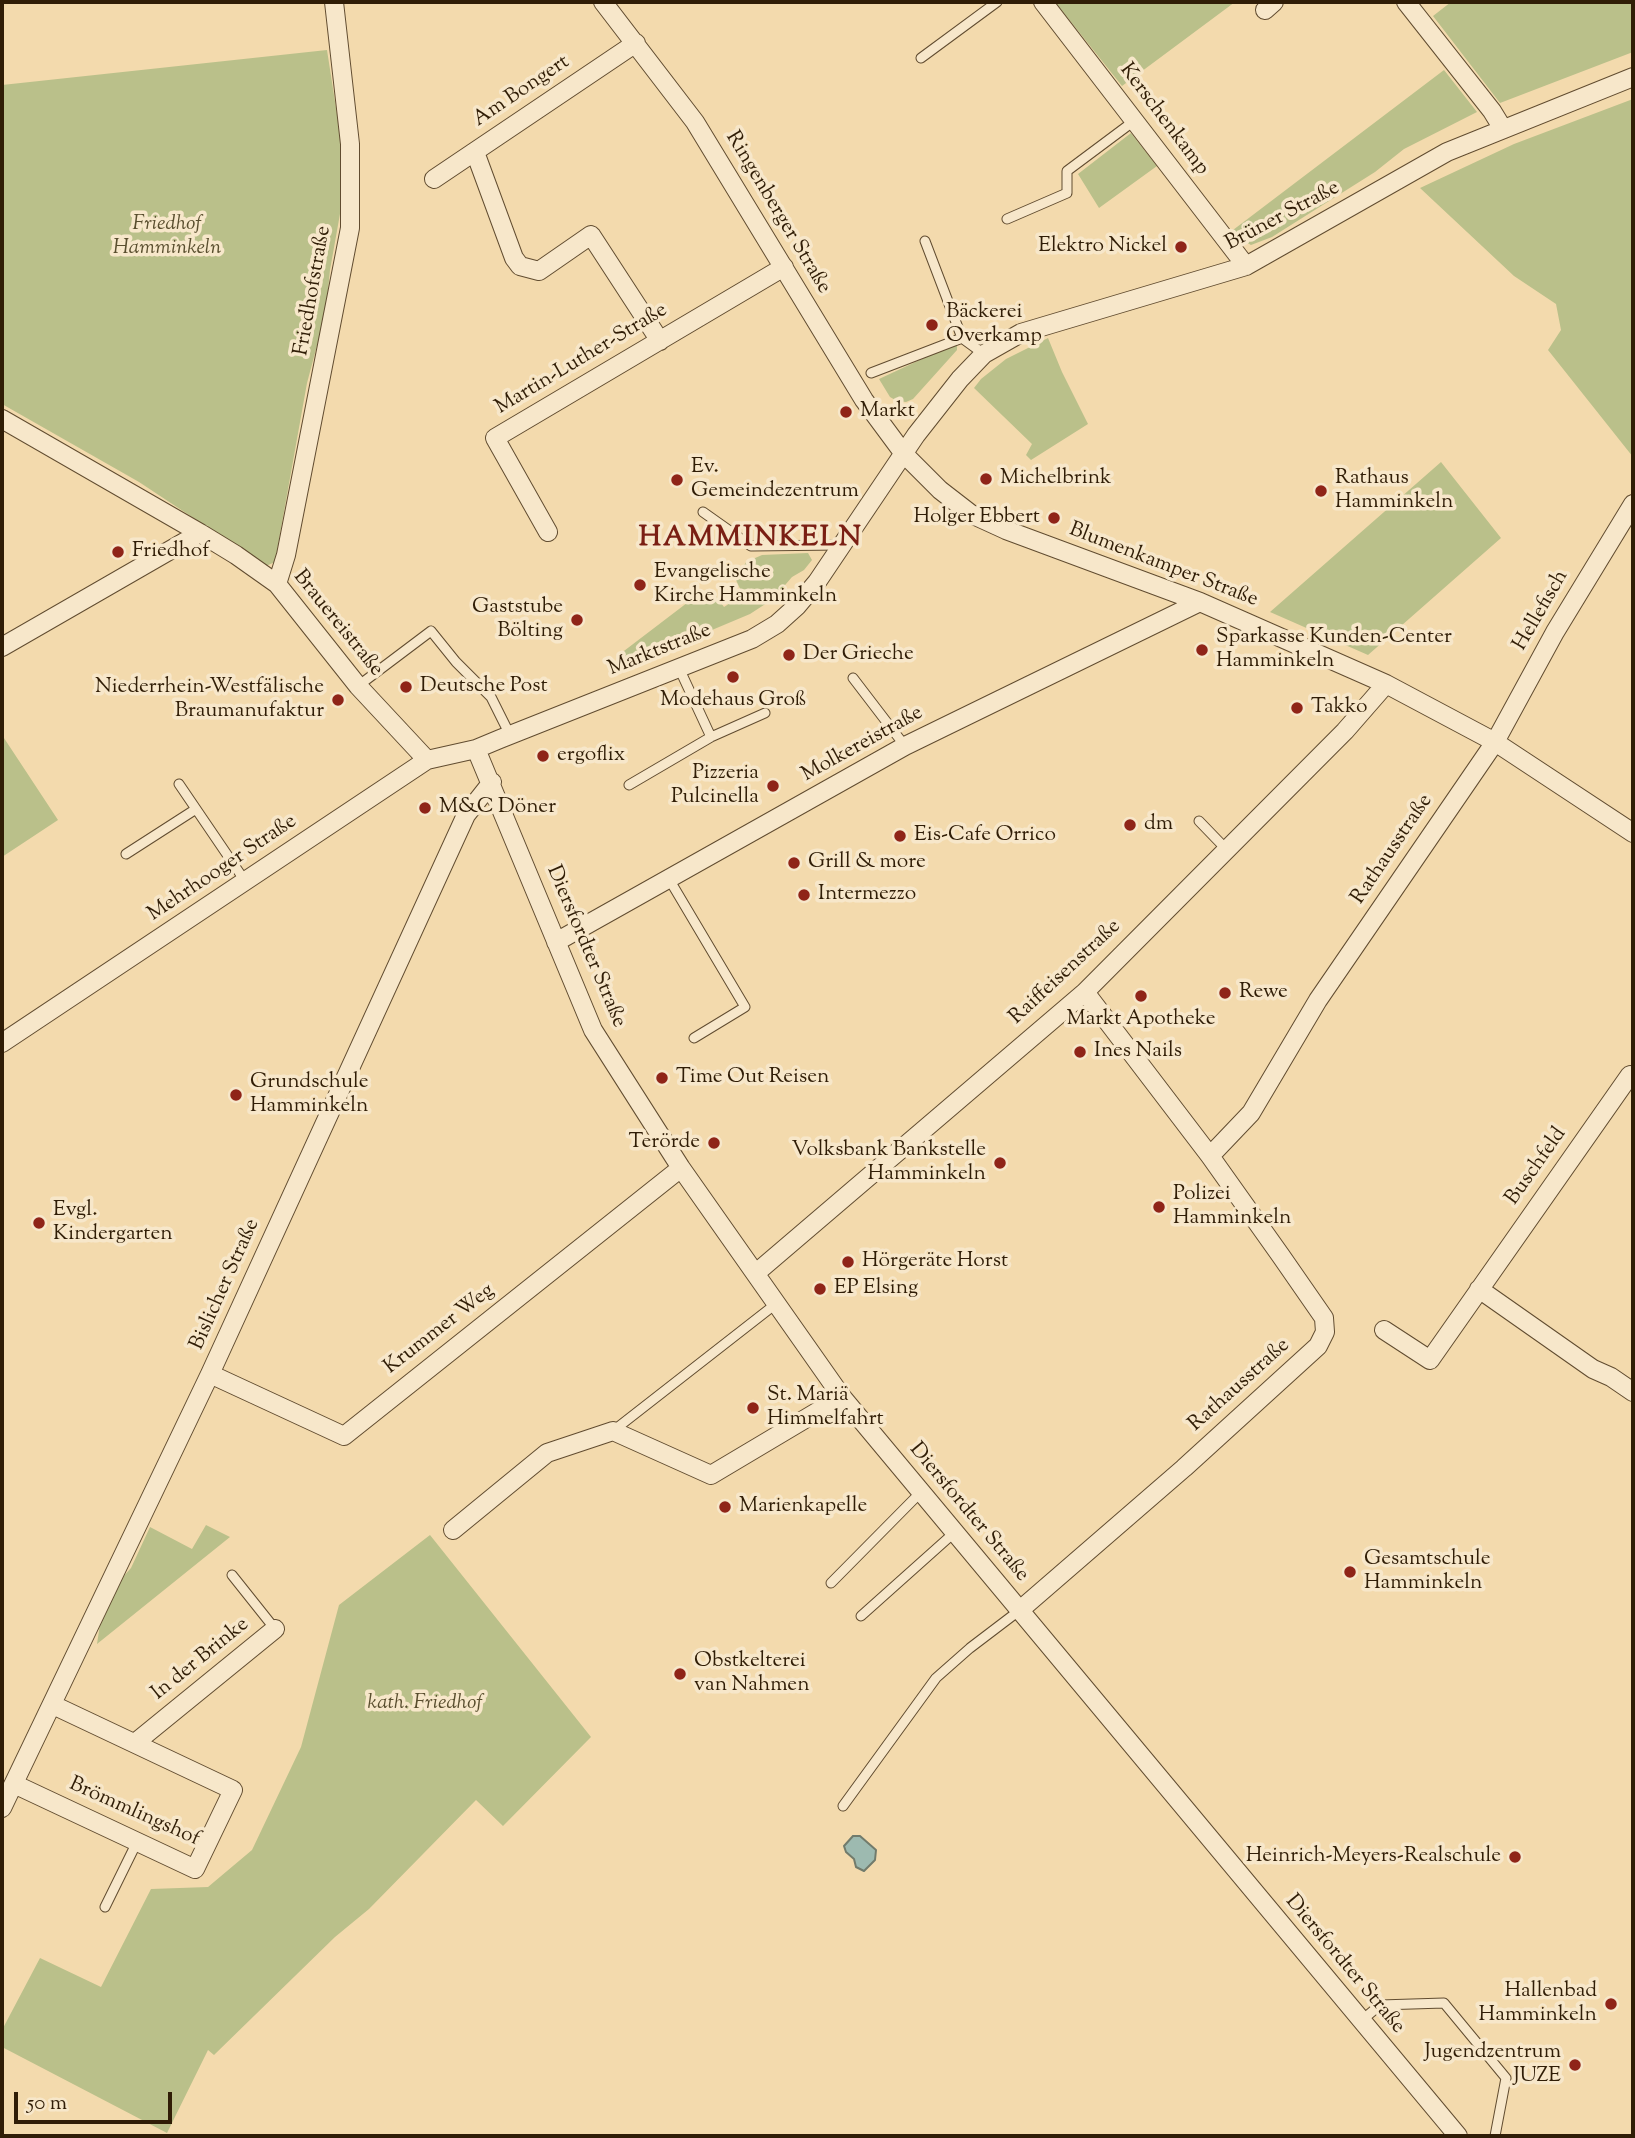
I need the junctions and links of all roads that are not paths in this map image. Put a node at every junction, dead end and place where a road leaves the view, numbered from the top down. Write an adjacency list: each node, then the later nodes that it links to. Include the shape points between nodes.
1 (334, 2): 28 (street, Friedhofstraße, via 350,144 350,228)
2 (603, 2): 6 (street, Ringenberger Straße)
3 (997, 2): 7 (lane)
4 (1043, 2): 9 (street, Kerschenkamp)
5 (1406, 2): 10 (street)
6 (636, 43): 11 (street, Am Bongert); 16 (street, Ringenberger Straße, via 695,122)
7 (921, 58)
8 (1633, 77): 10 (street, Brüner Straße)
9 (1134, 121): 13 (lane, via 1067,171 1067,193); 15 (street, Kerschenkamp)
10 (1503, 129): 15 (street, Brüner Straße, via 1447,152)
11 (475, 152): 12 (street, Am Bongert); 18 (street, via 520,266 540,271 591,235)
12 (433, 179)
13 (1007, 219)
14 (925, 241): 17 (lane)
15 (1246, 266): 19 (street, Brüner Straße, via 1021,332)
16 (784, 267): 18 (street, Martin-Luther-Straße); 22 (street, Ringenberger Straße, via 864,400)
17 (962, 338): 19 (lane); 20 (lane)
18 (660, 341): 25 (street, Martin-Luther-Straße, via 495,438)
19 (984, 354): 22 (street, Brüner Straße)
20 (871, 373)
21 (2, 419): 26 (street, Brauereistraße)
22 (904, 454): 27 (street, Marktstraße); 29 (street, Blumenkamper Straße, via 971,514)
23 (1633, 504): 38 (street, Hellefisch)
24 (702, 512): 27 (lane, via 751,546)
25 (548, 532)
26 (200, 533): 28 (street, Brauereistraße); 30 (street)
27 (843, 545): 31 (street, Marktstraße, via 797,606 777,624)
28 (277, 584): 34 (street, Brauereistraße)
29 (1200, 602): 33 (street, Blumenkamper Straße); 39 (street, Molkereistraße)
30 (2, 647)
31 (679, 668): 36 (street, Marktstraße); 37 (lane)
32 (853, 678): 39 (lane)
33 (1386, 684): 38 (street, Blumenkamper Straße); 48 (street, Raiffeisenstraße)
34 (358, 686): 36 (lane, via 431,631 491,697); 41 (street, Brauereistraße)
35 (765, 713): 37 (lane)
36 (510, 735): 40 (street, Marktstraße)
37 (711, 737): 44 (lane)
38 (1495, 742): 47 (street, Blumenkamper Straße); 57 (street, Rathausstraße, via 1318,1000 1251,1112)
39 (905, 746): 50 (street, Molkereistraße)
40 (476, 749): 41 (street, Mehrhooger Straße); 42 (street, Diersfordter Straße)
41 (427, 761): 51 (street, Mehrhooger Straße)
42 (492, 782): 52 (street, Diersfordter Straße); 63 (street, Bislicher Straße, via 466,815)
43 (179, 784): 45 (lane)
44 (629, 785)
45 (196, 809): 49 (lane); 51 (lane)
46 (1199, 821): 48 (lane)
47 (1633, 834)
48 (1227, 850): 53 (street, Raiffeisenstraße)
49 (126, 854)
50 (669, 879): 52 (street, Molkereistraße); 54 (lane, via 746,1007)
51 (245, 881): 55 (street, Mehrhooger Straße)
52 (556, 942): 58 (street, Diersfordter Straße, via 593,1030)
53 (1084, 992): 57 (street, Rathausstraße); 59 (street, Raiffeisenstraße)
54 (694, 1038)
55 (2, 1043)
56 (1633, 1077): 60 (street, Buschfeld, via 1630,1075)
57 (1210, 1156): 72 (street, Rathausstraße, via 1324,1318 1325,1332 1318,1346)
58 (681, 1168): 59 (street, Diersfordter Straße); 63 (street, Krummer Weg, via 344,1436)
59 (756, 1273): 61 (street, Diersfordter Straße)
60 (1479, 1289): 62 (street, Buschfeld, via 1430,1360); 64 (street)
61 (777, 1303): 65 (street, Diersfordter Straße); 66 (lane)
62 (1384, 1329)
63 (210, 1374): 75 (street, Bislicher Straße)
64 (1633, 1392)
65 (842, 1397): 66 (street, via 711,1475); 67 (street, Diersfordter Straße)
66 (613, 1431): 68 (street, via 547,1453)
67 (921, 1492): 69 (street, Diersfordter Straße); 71 (lane)
68 (453, 1530)
69 (955, 1532): 72 (street, Diersfordter Straße); 73 (lane)
70 (232, 1575): 74 (lane, In der Brinke)
71 (831, 1583)
72 (1020, 1610): 78 (lane, via 936,1678); 82 (street, Diersfordter Straße)
73 (861, 1616)
74 (275, 1629): 76 (street, In der Brinke)
75 (53, 1705): 76 (street); 77 (street, Bislicher Straße)
76 (135, 1743): 80 (street, Brömmlingshof, via 233,1790 195,1869)
77 (14, 1784): 79 (street, Bislicher Straße); 80 (street, Brömmlingshof)
78 (843, 1806)
79 (2, 1808)
80 (137, 1842): 81 (lane)
81 (105, 1907)
82 (1361, 2021): 83 (street, Diersfordter Straße); 84 (lane, via 1380,2005 1444,2003 1506,2078)
83 (1458, 2136)
84 (1495, 2136)

